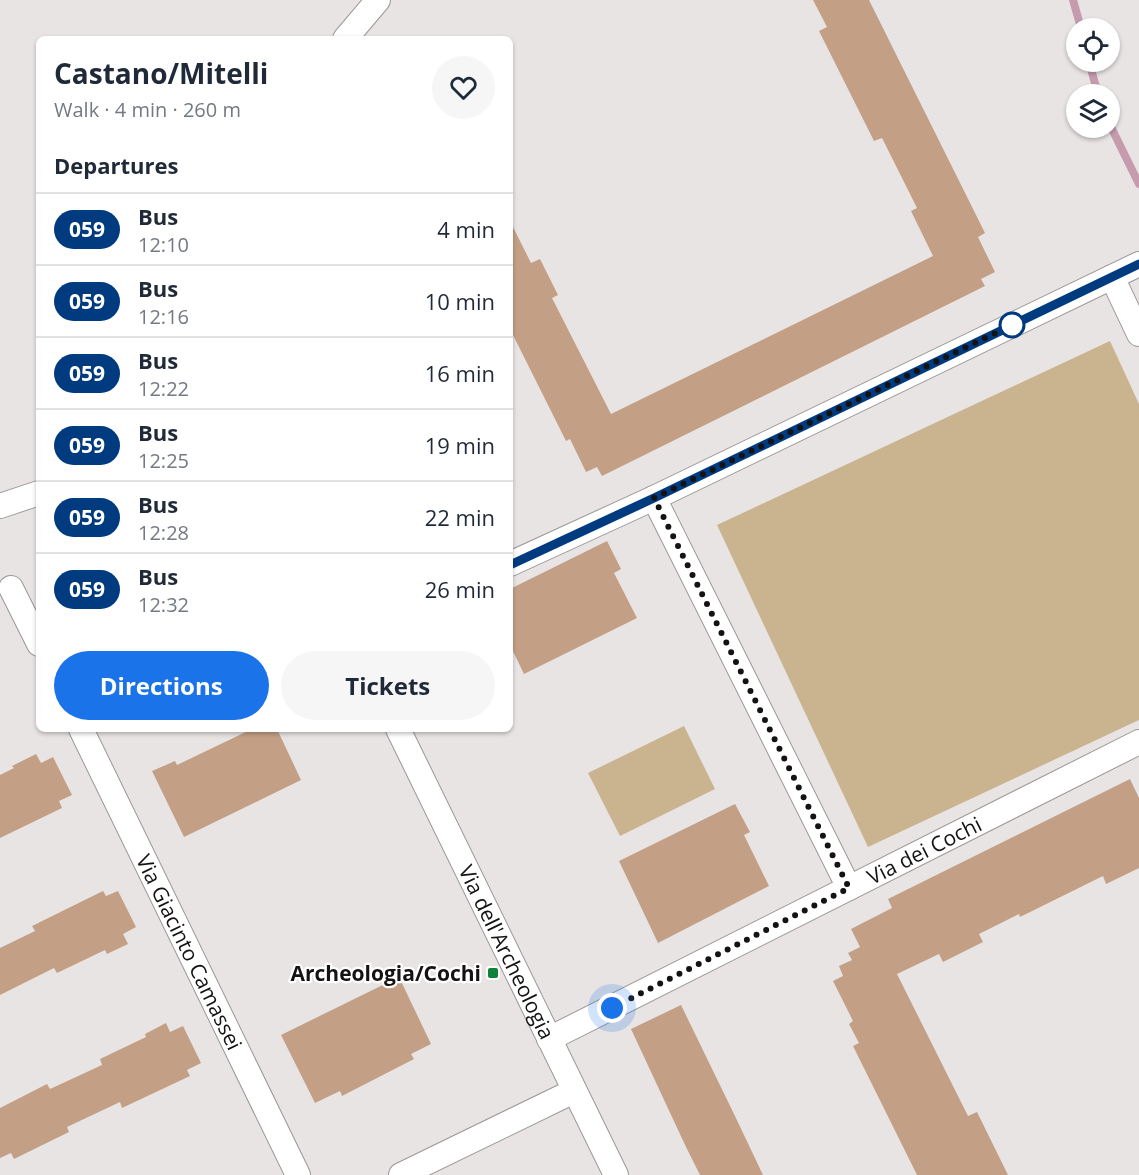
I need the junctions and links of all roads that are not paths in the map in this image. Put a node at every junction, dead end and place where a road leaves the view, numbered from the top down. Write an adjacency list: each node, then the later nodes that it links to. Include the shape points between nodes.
1 (378, 0): 2 (street)
2 (348, 36)
3 (1124, 271): 4 (street); 6 (street)
4 (1139, 334)
5 (36, 494): 7 (street)
6 (654, 498): 8 (street); 14 (street)
7 (0, 506)
8 (513, 563)
9 (11, 588): 10 (street)
10 (36, 638)
11 (82, 732): 17 (street, Via Giacinto Camassei)
12 (399, 732): 15 (street, Via dell'Archeologia)
13 (1139, 742): 14 (street, Via dei Cochi)
14 (849, 888): 15 (street, Via dei Cochi)
15 (549, 1039): 16 (street, Via dell'Archeologia)
16 (573, 1091): 18 (street); 19 (street, Via dell'Archeologia)
17 (298, 1175)
18 (401, 1175)
19 (616, 1175)

